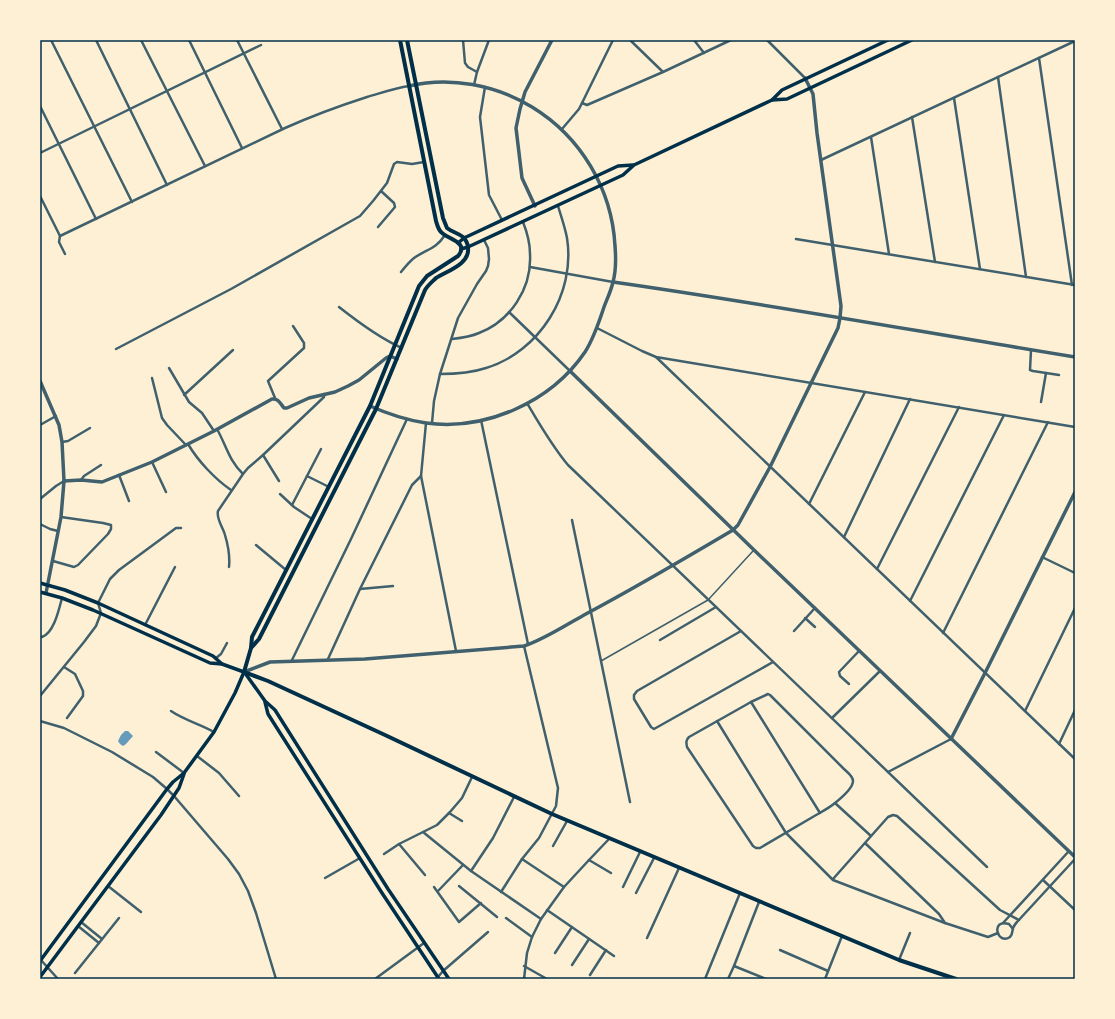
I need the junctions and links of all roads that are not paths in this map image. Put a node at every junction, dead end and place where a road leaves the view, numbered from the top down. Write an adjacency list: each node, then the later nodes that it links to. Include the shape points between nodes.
1 (51, 40): 41 (street)
2 (96, 40): 39 (street)
3 (141, 40): 33 (street)
4 (189, 40): 23 (street)
5 (238, 40): 21 (street)
6 (400, 40): 30 (main road)
7 (407, 40): 28 (main road)
8 (463, 40): 24 (street, via 465,63)
9 (489, 40): 24 (street)
10 (552, 40): 36 (street)
11 (613, 40): 37 (street)
12 (630, 40): 25 (street)
13 (694, 40): 20 (street)
14 (731, 40): 20 (street)
15 (767, 40): 27 (street)
16 (888, 40): 27 (main road)
17 (912, 40): 32 (main road)
18 (1075, 41): 22 (street)
19 (261, 45): 21 (street)
20 (704, 52): 25 (street)
21 (244, 53): 23 (street); 42 (street)
22 (1039, 58): 26 (street); 82 (street)
23 (205, 72): 33 (street); 46 (street)
24 (477, 72): 29 (street)
25 (663, 72): 37 (street, via 587,105)
26 (998, 77): 34 (street); 80 (street)
27 (805, 78): 32 (street); 35 (main road, via 782,90)
28 (416, 84): 29 (street); 30 (street); 66 (main road, via 445,224 449,230)
29 (474, 85): 31 (street)
30 (409, 86): 42 (street, via 326,111); 49 (main road)
31 (485, 87): 36 (street); 61 (street, via 480,117 489,195)
32 (810, 88): 35 (main road, via 787,99); 48 (street, via 813,94)
33 (167, 91): 39 (street); 51 (street)
34 (954, 98): 40 (street); 77 (street)
35 (772, 100): 50 (main road)
36 (522, 101): 43 (street); 58 (street, via 516,128 522,178)
37 (582, 103): 43 (street)
38 (40, 106): 45 (street)
39 (130, 109): 41 (street); 53 (street)
40 (912, 117): 44 (street); 75 (street)
41 (94, 126): 45 (street); 57 (street)
42 (282, 129): 46 (street)
43 (562, 129): 52 (street, via 581,151)
44 (871, 137): 48 (street); 74 (street)
45 (59, 144): 47 (street); 60 (street)
46 (242, 148): 51 (street)
47 (40, 153)
48 (820, 160): 70 (street)
49 (424, 162): 55 (street, via 394,164); 64 (main road, via 436,220 440,232)
50 (634, 165): 52 (main road, via 618,166); 54 (main road, via 623,175)
51 (205, 166): 53 (street)
52 (597, 176): 54 (street); 58 (main road)
53 (167, 185): 57 (street)
54 (601, 185): 59 (main road); 81 (street, via 612,217 616,257)
55 (381, 191): 63 (street, via 394,202 395,207); 92 (street, via 360,216 231,289)
56 (40, 196): 65 (street)
57 (132, 202): 60 (street)
58 (535, 206): 61 (main road)
59 (558, 206): 62 (main road); 79 (street, via 567,239)
60 (96, 219): 65 (street)
61 (502, 221): 66 (main road)
62 (523, 222): 68 (main road); 76 (street, via 530,244)
63 (378, 227)
64 (445, 235): 69 (main road); 78 (street, via 438,245 415,257)
65 (60, 236): 73 (street, via 59,242)
66 (464, 238): 69 (main road); 71 (main road)
67 (796, 239): 70 (street)
68 (484, 240): 71 (main road); 89 (street, via 489,259 486,271 458,318)
69 (458, 243): 72 (main road)
70 (833, 245): 74 (street); 85 (street, via 841,306)
71 (468, 247): 72 (main road); 91 (main road, via 468,255 463,262 431,282)
72 (461, 249): 90 (main road, via 458,256 426,276)
73 (65, 254)
74 (889, 254): 75 (street)
75 (935, 262): 77 (street)
76 (530, 267): 79 (street); 84 (street, via 519,299)
77 (980, 269): 80 (street)
78 (401, 272)
79 (567, 274): 81 (street); 88 (street, via 556,308)
80 (1026, 277): 82 (street)
81 (613, 282): 85 (street); 87 (street)
82 (1073, 285)
83 (339, 307): 90 (street)
84 (509, 312): 88 (street); 89 (street, via 489,329 471,336)
85 (840, 318): 94 (street); 106 (street, via 838,328)
86 (293, 326): 110 (street, via 304,343 304,348 268,381)
87 (597, 328): 96 (street); 100 (street, via 585,352)
88 (535, 337): 100 (street); 102 (street, via 514,355 486,368 464,373)
89 (452, 339): 102 (street)
90 (395, 345): 91 (street); 95 (main road)
91 (402, 348): 98 (main road)
92 (116, 349)
93 (233, 350): 109 (street)
94 (1031, 350): 97 (street); 101 (street, via 1030,370)
95 (390, 356): 98 (street); 108 (street, via 359,380 336,392); 114 (main road)
96 (656, 357): 106 (street); 134 (street)
97 (1075, 357)
98 (397, 359): 116 (main road)
99 (169, 368): 109 (street)
100 (570, 371): 113 (street, via 550,389); 156 (street)
101 (1046, 373): 103 (street); 112 (street)
102 (440, 374): 123 (street)
103 (1059, 375)
104 (152, 378): 129 (street, via 162,418)
105 (40, 380): 118 (street)
106 (810, 382): 107 (street); 134 (street)
107 (865, 392): 111 (street); 149 (street)
108 (324, 394): 110 (street, via 287,408); 131 (street, via 324,397)
109 (184, 395): 127 (street)
110 (275, 398): 127 (street)
111 (910, 399): 115 (street); 158 (street)
112 (1041, 402)
113 (527, 403): 120 (street, via 512,411); 163 (street, via 549,440 568,465)
114 (370, 406): 116 (street); 142 (main road)
115 (959, 407): 117 (street); 166 (street)
116 (376, 409): 119 (street); 194 (main road, via 259,640)
117 (1004, 415): 121 (street); 177 (street)
118 (56, 416): 124 (street); 128 (street)
119 (406, 419): 122 (street); 198 (street)
120 (481, 420): 123 (street, via 457,424); 193 (street)
121 (1048, 422): 125 (street); 189 (street)
122 (426, 423): 123 (street); 138 (street)
123 (432, 423)
124 (40, 424)
125 (1075, 427)
126 (90, 428): 128 (street)
127 (216, 430): 129 (street); 135 (street, via 230,457)
128 (62, 442): 140 (street)
129 (187, 444): 132 (street); 143 (street, via 204,465)
130 (321, 449): 137 (street)
131 (263, 455): 135 (street); 141 (street)
132 (152, 462): 136 (street); 144 (street)
133 (101, 465): 139 (street)
134 (770, 467): 149 (street); 156 (street)
135 (243, 474): 143 (street)
136 (119, 475): 139 (street, via 102,482); 148 (street)
137 (307, 476): 142 (street); 150 (street)
138 (421, 476): 172 (street, via 412,485); 196 (street)
139 (81, 480): 140 (street)
140 (64, 481): 147 (street); 151 (street)
141 (279, 482)
142 (328, 487): 152 (main road)
143 (232, 490): 165 (street, via 217,513 225,535)
144 (166, 492)
145 (1075, 492): 161 (street)
146 (280, 494): 150 (street)
147 (40, 499)
148 (129, 502)
149 (809, 504): 158 (street)
150 (292, 505): 152 (street)
151 (61, 517): 157 (street); 162 (street, via 103,523 110,525 111,529 74,567)
152 (312, 519): 167 (main road)
153 (572, 520): 182 (street)
154 (40, 524): 157 (street)
155 (181, 528): 178 (street, via 176,528 119,570 110,579)
156 (733, 530): 160 (street); 163 (street)
157 (58, 532): 162 (street)
158 (844, 538): 166 (street)
159 (256, 545): 167 (street)
160 (754, 550): 176 (lane); 180 (street)
161 (1042, 557): 168 (street); 206 (street)
162 (53, 562): 170 (street)
163 (673, 566): 176 (street); 182 (street)
164 (175, 567): 185 (street)
165 (229, 567)
166 (877, 569): 177 (street)
167 (286, 570): 194 (main road, via 252,637)
168 (1075, 573)
169 (40, 583): 170 (main road)
170 (48, 585): 174 (street); 178 (main road)
171 (393, 586): 172 (street)
172 (360, 589): 199 (street)
173 (40, 592): 174 (main road)
174 (46, 593): 175 (main road)
175 (62, 598): 183 (main road); 190 (street, via 48,634)
176 (708, 600): 179 (street); 200 (lane)
177 (910, 601): 189 (street)
178 (98, 603): 183 (street); 185 (main road)
179 (716, 607): 188 (street); 191 (street)
180 (814, 608): 184 (street); 195 (street)
181 (1075, 608): 213 (street)
182 (590, 612): 193 (street); 200 (street)
183 (101, 613): 202 (main road, via 210,663); 203 (street, via 96,626)
184 (805, 618): 186 (street); 187 (street)
185 (145, 625): 197 (main road)
186 (815, 627)
187 (794, 630)
188 (741, 632): 201 (street); 201 (street, via 637,691 634,699 651,727 654,729)
189 (943, 633): 206 (street)
190 (40, 636)
191 (660, 640)
192 (227, 643): 197 (street)
193 (526, 645): 196 (street); 235 (street, via 558,788 556,806)
194 (251, 648): 205 (main road)
195 (859, 651): 204 (street); 207 (street, via 839,672)
196 (456, 652): 199 (street)
197 (216, 658): 202 (main road)
198 (292, 660): 199 (street); 205 (street, via 270,662)
199 (328, 660)
200 (601, 661): 231 (street)
201 (773, 662): 215 (street)
202 (222, 664): 205 (main road)
203 (64, 667): 208 (street); 214 (street, via 75,674 83,691 83,696)
204 (880, 671): 215 (street); 219 (street)
205 (244, 672): 209 (main road); 218 (main road); 226 (main road)
206 (985, 672): 213 (street); 219 (street)
207 (849, 684)
208 (40, 696)
209 (265, 701): 248 (main road, via 268,714); 256 (main road, via 275,710)
210 (751, 702): 217 (street); 232 (street, via 764,695 770,695 852,777 852,784); 233 (street)
211 (1075, 710): 220 (street)
212 (171, 711): 218 (street)
213 (1025, 711): 220 (street)
214 (67, 718)
215 (832, 718): 224 (street)
216 (40, 721): 227 (street, via 64,728 112,752 153,777)
217 (716, 721): 239 (street); 239 (street, via 689,737 686,740 687,747 753,846 760,848)
218 (214, 732): 222 (main road)
219 (951, 739): 224 (street); 246 (street)
220 (1059, 744): 223 (street)
221 (156, 752): 225 (street)
222 (196, 756): 225 (main road); 229 (street, via 219,773)
223 (1075, 759)
224 (888, 772): 254 (street)
225 (184, 773): 227 (main road); 228 (main road, via 180,788)
226 (472, 777): 230 (main road); 234 (street, via 462,798)
227 (167, 789): 228 (street); 306 (main road)
228 (174, 796): 264 (main road); 319 (street, via 239,874 256,913)
229 (239, 796)
230 (514, 797): 235 (main road); 257 (street, via 493,838)
231 (630, 802)
232 (835, 803): 233 (street); 240 (street)
233 (820, 812): 239 (street)
234 (449, 813): 236 (street); 238 (street, via 436,825)
235 (552, 814): 237 (main road); 251 (street, via 539,838)
236 (462, 821)
237 (567, 821): 241 (main road); 244 (street)
238 (423, 832): 243 (street); 253 (street)
239 (786, 833): 262 (street)
240 (871, 836): 242 (street); 279 (street, via 888,817 897,816 1000,910)
241 (609, 839): 245 (main road); 252 (street)
242 (864, 843): 262 (street); 286 (street, via 940,914)
243 (399, 844): 247 (street); 260 (street)
244 (553, 846)
245 (640, 852): 249 (main road); 268 (street)
246 (1069, 852): 250 (street); 263 (street)
247 (384, 854)
248 (360, 858): 259 (main road); 261 (street)
249 (654, 858): 255 (main road); 272 (street)
250 (1075, 858): 269 (street)
251 (522, 859): 267 (street); 271 (street)
252 (589, 860): 258 (street); 267 (street)
253 (463, 865): 257 (street); 270 (street)
254 (987, 867)
255 (679, 868): 273 (main road); 296 (street)
256 (376, 870): 259 (main road); 300 (main road)
257 (471, 871): 271 (street)
258 (611, 872)
259 (370, 874): 301 (main road)
260 (425, 875)
261 (325, 878)
262 (833, 880): 286 (street)
263 (1042, 880): 269 (street); 279 (street)
264 (108, 886): 278 (street); 285 (main road)
265 (459, 886): 275 (street)
266 (434, 887): 270 (street)
267 (564, 887): 276 (street)
268 (622, 887)
269 (1049, 887): 277 (street); 284 (street)
270 (438, 891): 275 (street, via 459,922)
271 (501, 892): 283 (street)
272 (636, 892)
273 (740, 894): 274 (main road); 324 (street)
274 (759, 901): 294 (main road); 310 (street)
275 (480, 903): 280 (street)
276 (547, 910): 283 (street); 289 (street)
277 (1075, 910)
278 (141, 912)
279 (1010, 915): 284 (street); 287 (street)
280 (497, 917)
281 (119, 918): 297 (street)
282 (506, 918): 295 (street)
283 (541, 919): 295 (street)
284 (1019, 920): 290 (street)
285 (81, 922): 288 (main road); 297 (street)
286 (945, 923): 293 (street, via 988,938)
287 (1002, 923): 290 (street, via 1009,924); 293 (street, via 997,928)
288 (78, 926): 299 (street); 311 (main road)
289 (572, 927): 298 (street); 304 (street)
290 (1012, 929): 293 (street, via 1010,936 1006,938)
291 (488, 932): 312 (street)
292 (910, 933): 307 (street)
293 (998, 933)
294 (842, 936): 307 (main road); 313 (street)
295 (532, 937): 309 (street)
296 (647, 938)
297 (102, 939): 299 (street)
298 (589, 939): 302 (street); 308 (street)
299 (99, 943): 314 (street)
300 (424, 943): 301 (street); 312 (main road)
301 (419, 948): 317 (main road); 320 (street)
302 (606, 950): 305 (street); 315 (street)
303 (780, 950): 313 (street)
304 (555, 953)
305 (614, 956)
306 (40, 960): 311 (street)
307 (900, 960): 328 (main road)
308 (572, 965)
309 (524, 966): 322 (street); 323 (street)
310 (734, 966): 325 (street); 326 (street)
311 (48, 967): 316 (main road); 318 (street)
312 (443, 971): 317 (street); 321 (main road)
313 (828, 971): 327 (street)
314 (75, 973)
315 (590, 975)
316 (40, 977)
317 (439, 978)
318 (58, 979)
319 (276, 979)
320 (375, 979)
321 (449, 979)
322 (524, 979)
323 (547, 979)
324 (705, 979)
325 (728, 979)
326 (766, 979)
327 (824, 979)
328 (956, 979)

